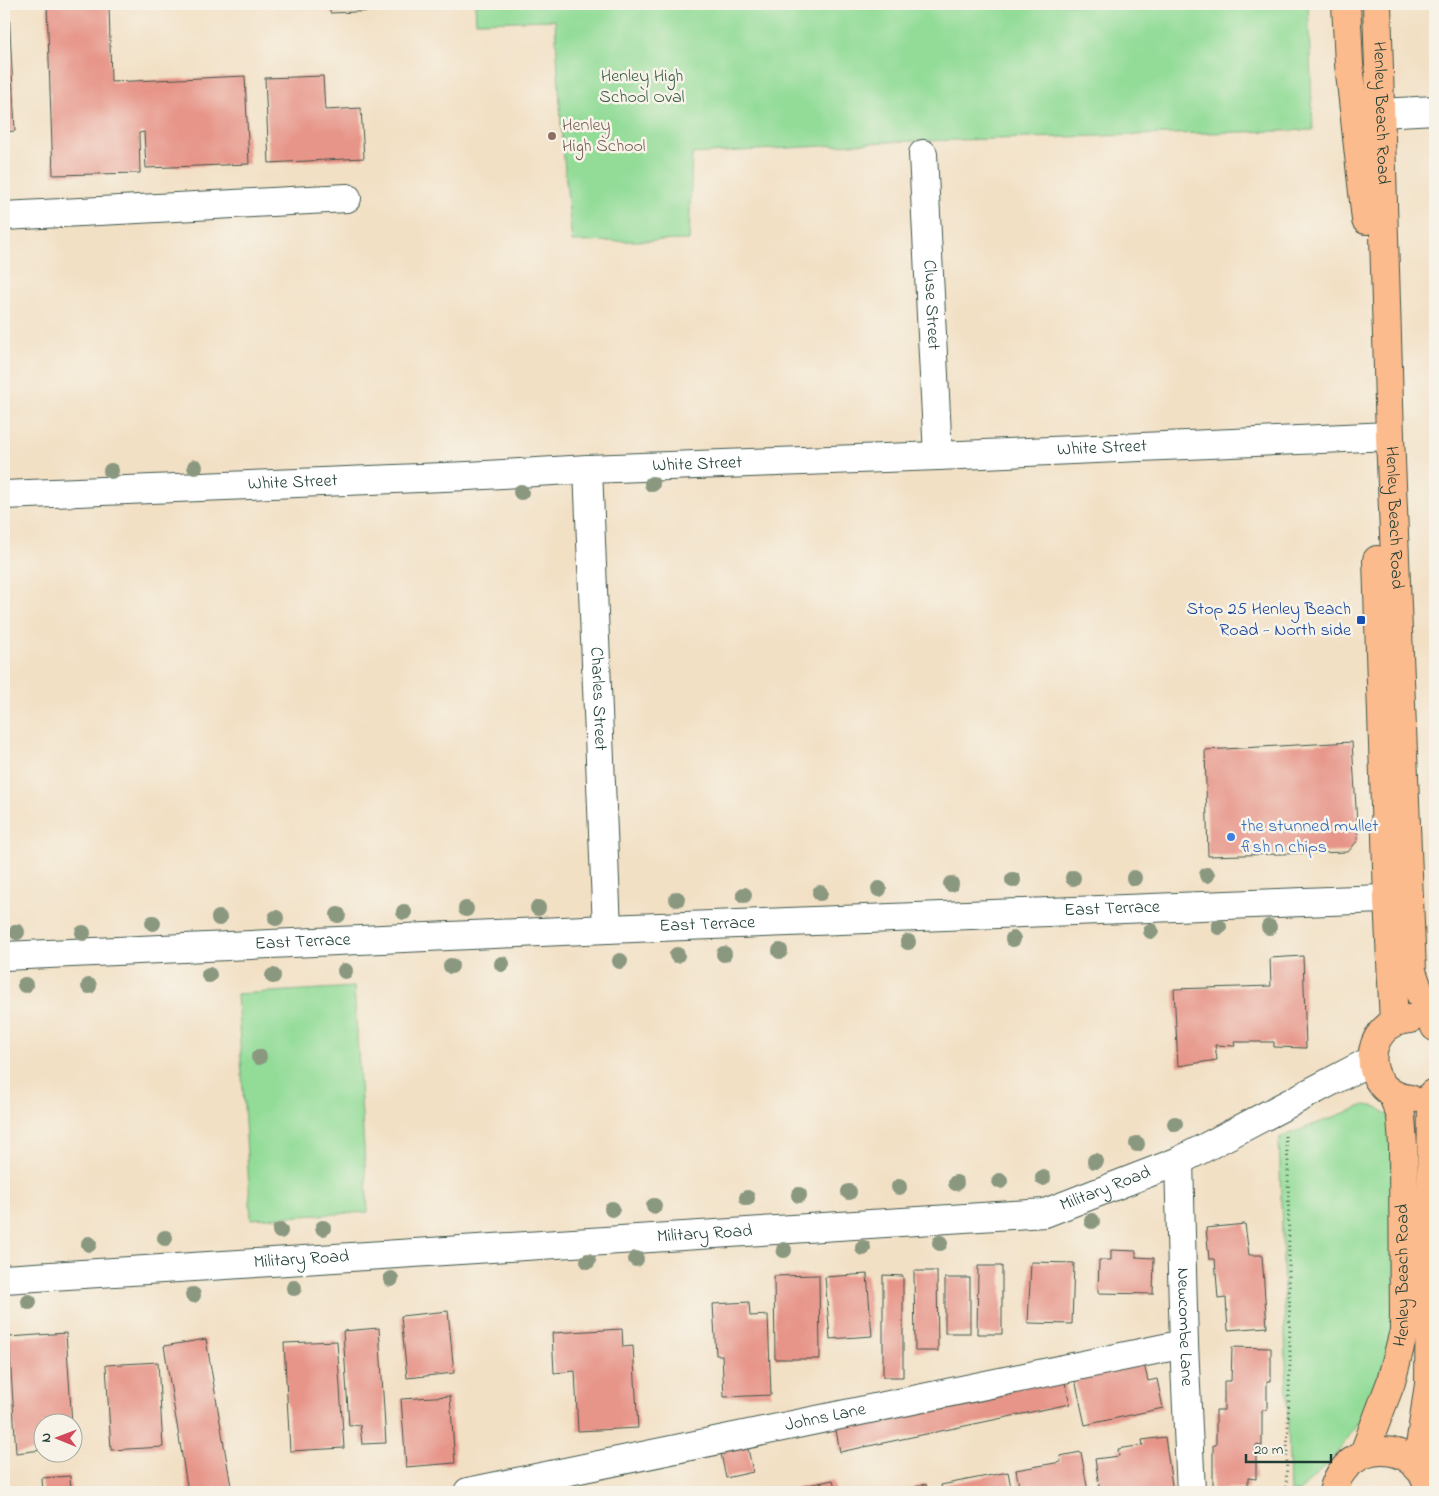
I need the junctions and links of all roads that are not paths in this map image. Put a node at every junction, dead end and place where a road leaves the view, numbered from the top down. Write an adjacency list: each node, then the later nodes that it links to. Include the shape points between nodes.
1 (1346, 4): 8 (main road, Henley Beach Road, via 1349,64 1366,206)
2 (1376, 4): 4 (main road, Henley Beach Road)
3 (1435, 110): 4 (street)
4 (1380, 112): 8 (main road, Henley Beach Road)
5 (923, 154): 9 (street, Cluse Street)
6 (347, 198): 7 (street)
7 (4, 216)
8 (1381, 436): 9 (street, White Street); 12 (main road, Henley Beach Road)
9 (938, 456): 10 (street, White Street)
10 (588, 469): 11 (street, White Street); 13 (street, Charles Street)
11 (4, 495)
12 (1399, 899): 13 (street, East Terrace); 15 (main road, Henley Beach Road); 16 (main road, Henley Beach Road, via 1412,971)
13 (607, 929): 14 (street, East Terrace)
14 (4, 956)
15 (1394, 1023): 16 (main road, via 1415,1019); 17 (main road, via 1382,1032 1374,1046)
16 (1435, 1027)
17 (1372, 1060): 19 (main road, Henley Beach Road, via 1378,1080); 20 (street, Military Road)
18 (1434, 1093): 19 (main road, via 1416,1099); 24 (main road, Henley Beach Road, via 1429,1384)
19 (1392, 1094): 23 (main road, Henley Beach Road, via 1401,1116 1403,1146 1404,1331 1391,1382)
20 (1179, 1161): 21 (street, Military Road, via 1045,1213); 22 (street, Newcombe Lane)
21 (4, 1279)
22 (1184, 1344): 26 (street, Johns Lane); 27 (street, Newcombe Lane)
23 (1364, 1453): 24 (main road, via 1393,1452); 25 (main road, via 1342,1470)
24 (1417, 1467): 28 (main road)
25 (1331, 1489)
26 (468, 1492)
27 (1191, 1492)
28 (1429, 1492)

